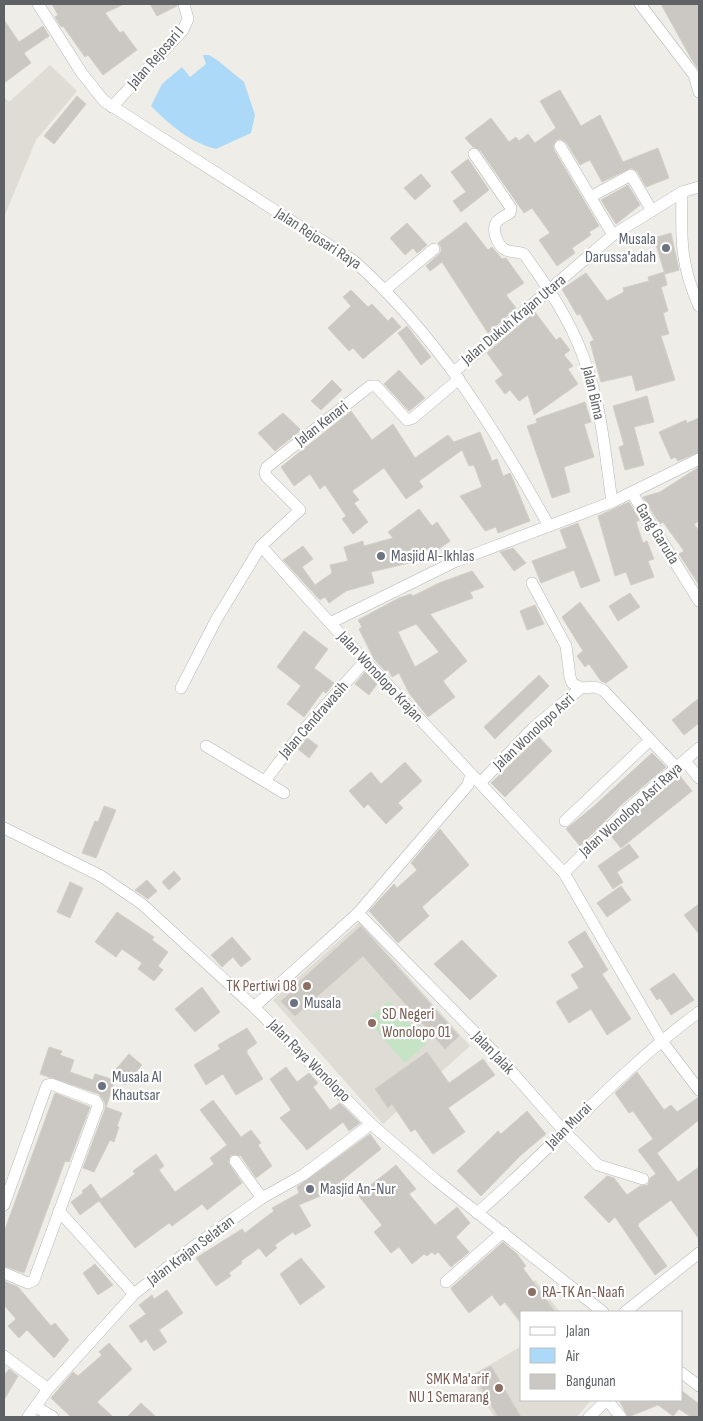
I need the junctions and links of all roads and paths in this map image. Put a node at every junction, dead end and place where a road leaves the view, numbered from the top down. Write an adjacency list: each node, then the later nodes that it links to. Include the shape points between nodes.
1 (38, 4): 6 (street, Jalan Rejosari Raya, via 89,84)
2 (184, 4): 6 (street, Jalan Rejosari I, via 188,19 183,30)
3 (640, 4): 4 (street)
4 (697, 74): 5 (street)
5 (699, 92)
6 (112, 108): 15 (street, Jalan Rejosari Raya, via 354,261)
7 (560, 146): 11 (street)
8 (474, 154): 16 (street, Jalan Bima, via 511,208 510,213 495,225 500,245 524,254)
9 (699, 187): 10 (street, Jalan Dukuh Krajan Utara)
10 (682, 192): 12 (street, Jalan Dukuh Krajan Utara); 17 (street, via 682,249 686,276)
11 (592, 196): 12 (street, via 631,175); 13 (street)
12 (652, 211): 13 (street, Jalan Dukuh Krajan Utara)
13 (613, 235): 16 (street, Jalan Dukuh Krajan Utara)
14 (434, 249): 15 (street)
15 (386, 289): 18 (street, Jalan Rejosari Raya)
16 (550, 291): 18 (street, Jalan Dukuh Krajan Utara); 21 (street, Jalan Bima, via 571,326 584,358 598,408)
17 (699, 306)
18 (456, 375): 22 (street, Jalan Rejosari Raya, via 505,448); 23 (street, Jalan Kenari, via 413,418 407,420 376,386 370,386 267,467 266,476 300,510)
19 (699, 459): 20 (street)
20 (632, 493): 21 (street); 25 (street, Gang Garuda)
21 (612, 502): 22 (street)
22 (549, 526): 26 (street, Jalan Wonolopo Krajan, via 454,562)
23 (261, 546): 26 (street); 28 (street, Jalan Kenari, via 216,620)
24 (532, 583): 29 (street, via 566,646 572,682)
25 (699, 601)
26 (330, 624): 27 (street, Jalan Wonolopo Krajan)
27 (365, 661): 34 (street, Jalan Wonolopo Krajan); 36 (street, Jalan Cendrawasih, via 296,739)
28 (181, 688)
29 (581, 688): 30 (street, Jalan Wonolopo Asri, via 603,690); 34 (street, Jalan Wonolopo Asri, via 533,728 483,780)
30 (649, 741): 33 (street, Jalan Wonolopo Asri); 38 (street)
31 (206, 746): 36 (street)
32 (699, 748): 33 (street, Jalan Wonolopo Asri Raya)
33 (681, 764): 35 (street, Jalan Wonolopo Asri); 40 (street, Jalan Wonolopo Asri Raya, via 627,810)
34 (475, 777): 40 (street, Jalan Wonolopo Krajan); 41 (street)
35 (699, 778)
36 (265, 780): 37 (street)
37 (284, 793)
38 (565, 821)
39 (4, 828): 42 (street, Jalan Raya Wonolopo, via 101,876 138,900)
40 (564, 873): 44 (street, Jalan Wonolopo Krajan)
41 (358, 912): 42 (street); 47 (street, Jalan Jalak, via 496,1054)
42 (254, 1007): 46 (street, Jalan Raya Wonolopo)
43 (699, 1012): 44 (street, Jalan Murai)
44 (661, 1040): 45 (street, Jalan Wonolopo Krajan); 47 (street, Jalan Murai)
45 (699, 1090)
46 (371, 1124): 50 (street, Jalan Krajan Selatan, via 303,1175); 53 (street, Jalan Raya Wonolopo)
47 (563, 1130): 49 (street, Jalan Jalak, via 598,1165); 53 (street, Jalan Murai)
48 (235, 1161): 50 (street)
49 (643, 1179)
50 (262, 1198): 58 (street, Jalan Krajan Selatan)
51 (4, 1205): 52 (street, via 45,1089 51,1084 98,1103)
52 (60, 1211): 56 (street, via 34,1280 28,1283); 58 (street)
53 (477, 1213): 54 (street, Jalan Raya Wonolopo)
54 (504, 1232): 57 (street); 59 (street, Jalan Raya Wonolopo)
55 (699, 1253): 60 (street)
56 (4, 1273)
57 (446, 1282)
58 (134, 1294): 64 (street, Jalan Krajan Selatan)
59 (602, 1311)
60 (626, 1311)
61 (4, 1356): 64 (street)
62 (683, 1374): 63 (street)
63 (699, 1386)
64 (48, 1389): 67 (street, Jalan Krajan Selatan)
65 (606, 1401): 70 (street)
66 (608, 1401): 71 (street)
67 (36, 1407): 68 (street, Jalan Krajan Selatan); 69 (street)
68 (28, 1417)
69 (53, 1417)
70 (589, 1417)
71 (621, 1417)

